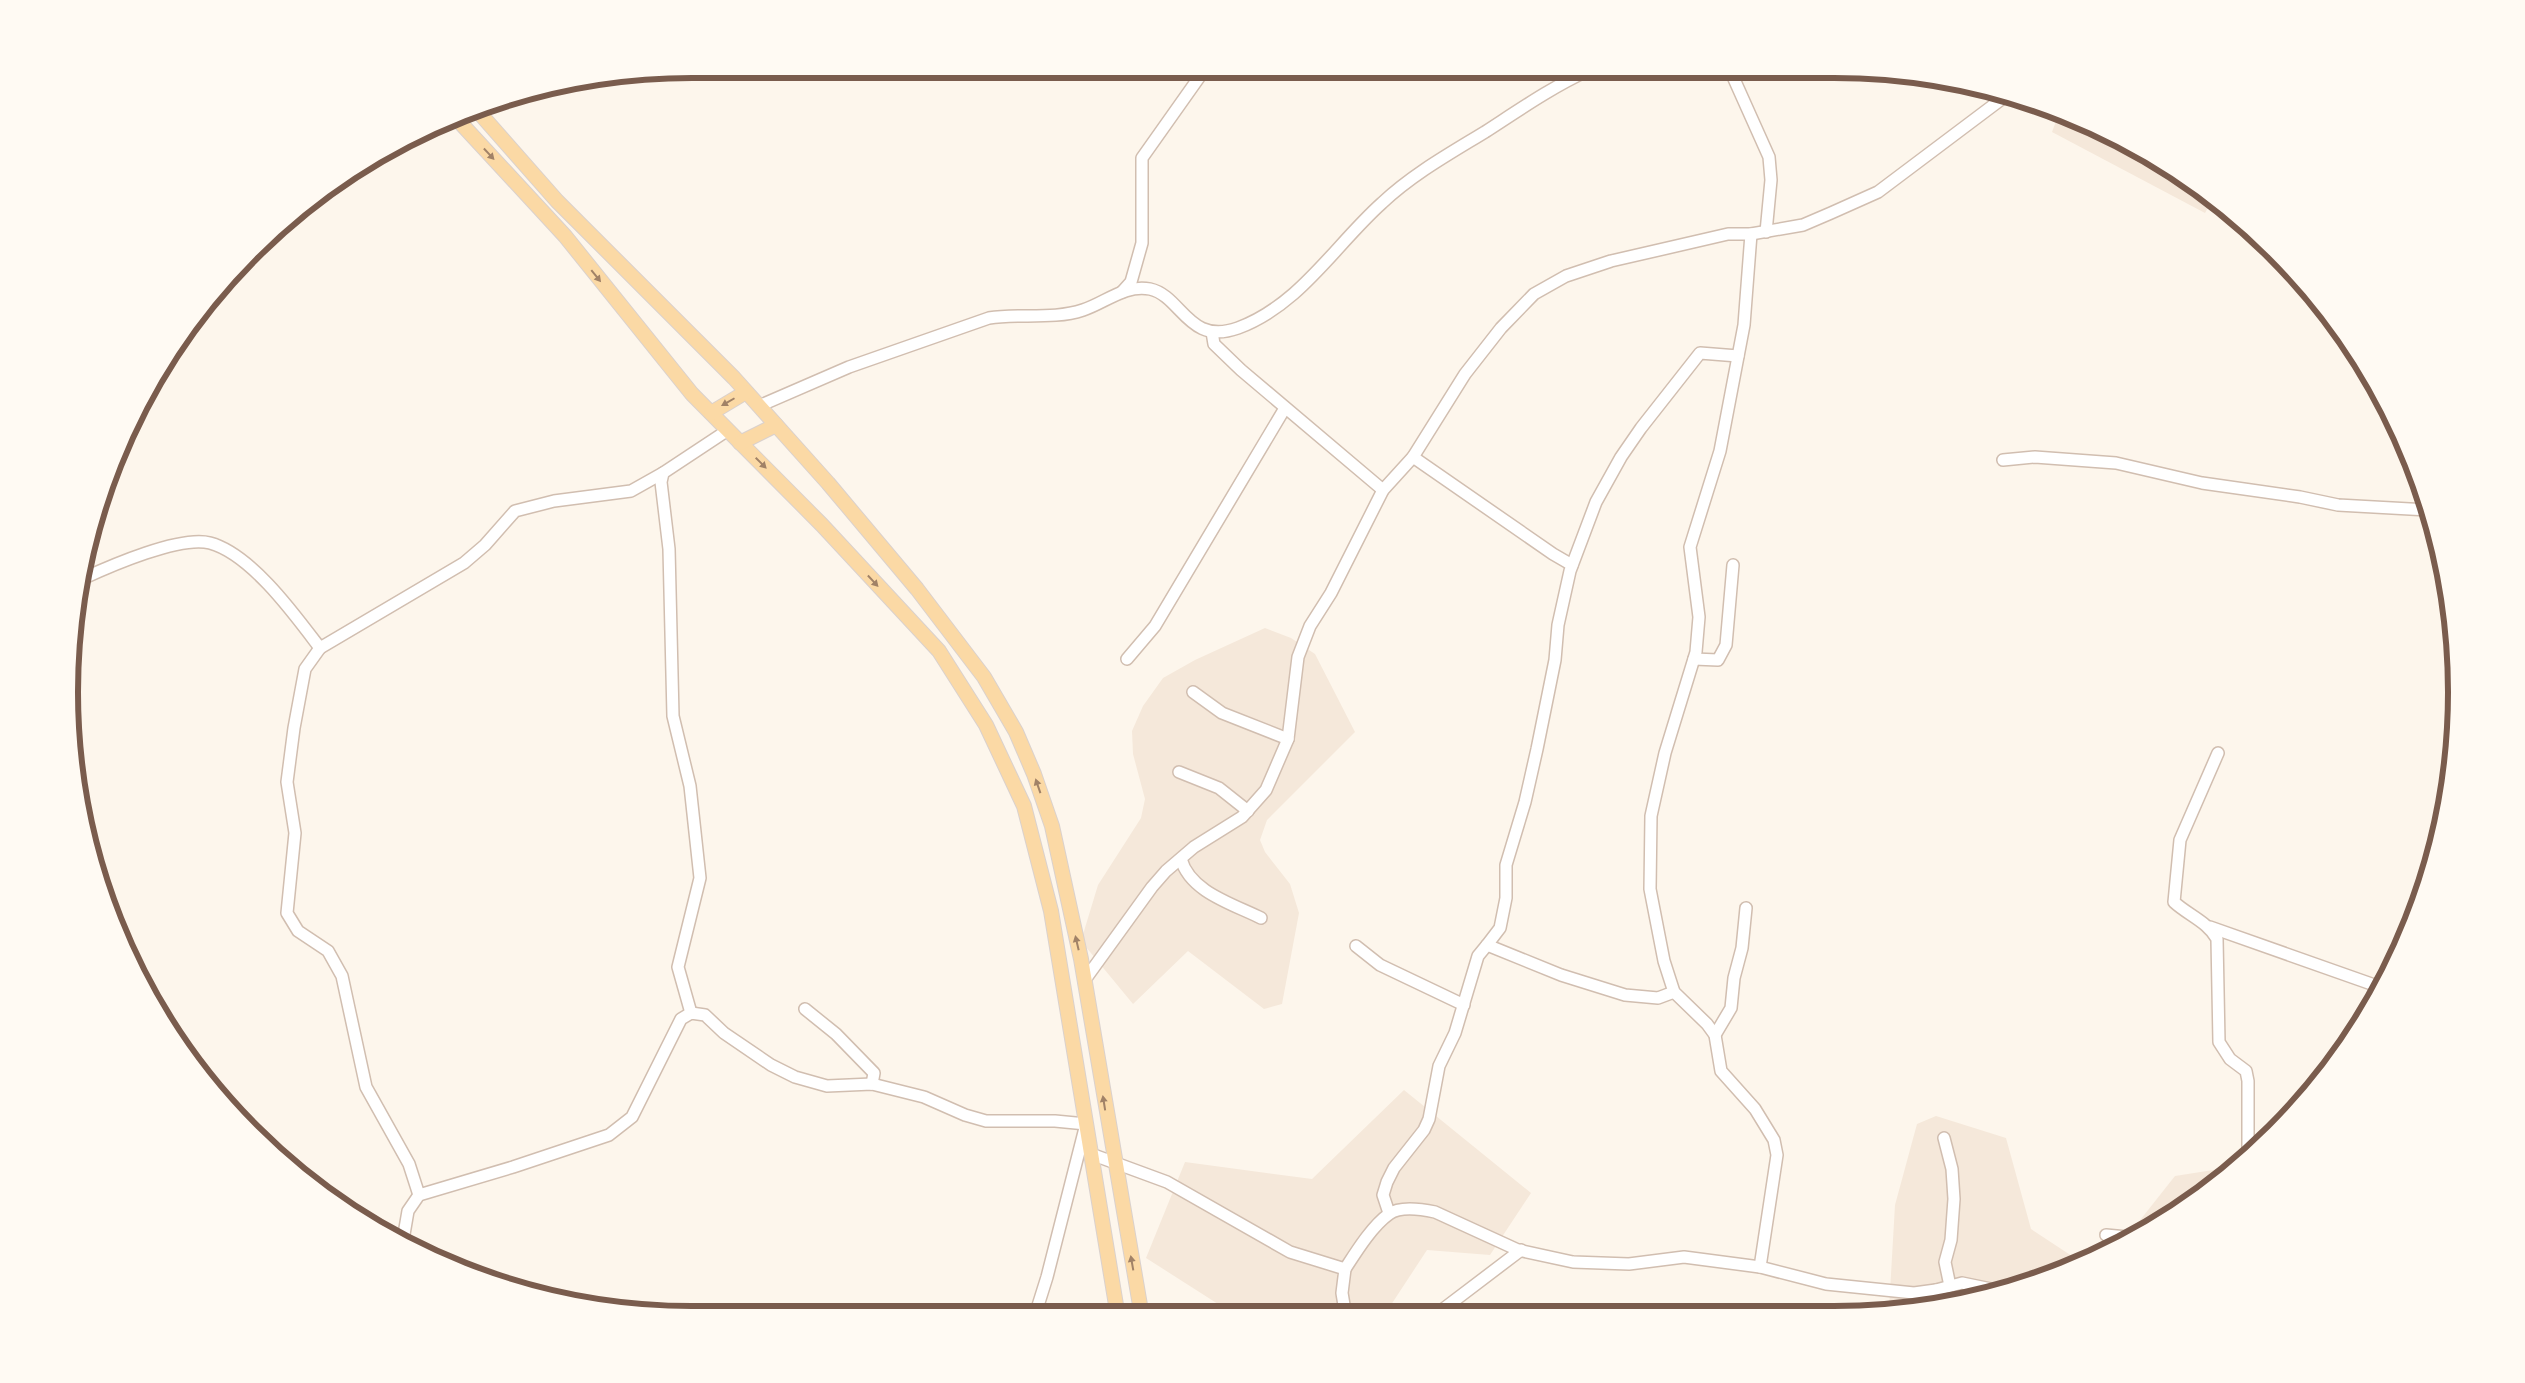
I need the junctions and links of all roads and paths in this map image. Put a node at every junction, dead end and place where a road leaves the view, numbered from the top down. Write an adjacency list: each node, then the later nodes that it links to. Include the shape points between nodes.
1 (1199, 78): 9 (street, via 1142,158 1142,243 1130,282)
2 (1571, 78): 10 (street, via 1423,169 1382,203 1309,280 1270,312 1236,329)
3 (1734, 78): 7 (street, via 1769,156 1771,180)
4 (2000, 101): 7 (street, via 1878,192 1803,225)
5 (481, 115): 12 (main road, via 558,202)
6 (460, 123): 15 (main road, one-way to 15, via 564,236)
7 (1766, 232): 8 (street)
8 (1751, 234): 11 (street, via 1744,325); 19 (street, via 1728,234 1610,262 1566,276 1534,294 1501,328 1465,374)
9 (1122, 292): 10 (street, via 1151,289 1195,325); 13 (street, via 1071,313 989,318 848,367)
10 (1212, 332): 14 (street, via 1214,344)
11 (1738, 356): 24 (street, via 1700,353 1621,457 1596,502); 28 (street, via 1720,451 1690,547 1699,617)
12 (746, 392): 13 (main road); 15 (main road, one-way to 15)
13 (759, 406): 16 (main road)
14 (1285, 408): 22 (street); 29 (street, via 1155,626)
15 (711, 413): 17 (main road)
16 (776, 425): 18 (main road); 41 (main road, one-way to 16, via 1052,826 1016,732 984,677 917,589)
17 (728, 430): 18 (main road); 21 (street)
18 (740, 443): 49 (main road, one-way to 49, via 822,525 939,651 986,725 1024,806 1046,892)
19 (1413, 457): 22 (street); 24 (street)
20 (2003, 460): 23 (street, via 2035,457 2116,463 2202,483 2338,505)
21 (663, 473): 27 (street, via 631,492 554,501 515,511 464,563); 46 (street, via 661,482 669,549 673,716 690,786 700,878 678,967)
22 (1383, 490): 31 (street, via 1331,593 1310,626 1298,657)
23 (2420, 510)
24 (1572, 565): 39 (street, via 1558,625 1555,660 1537,749 1506,865 1506,898 1500,928)
25 (1733, 565): 28 (street, via 1726,645 1718,660)
26 (88, 575): 27 (street, via 183,543 210,543 237,557 282,598)
27 (320, 648): 54 (street, via 305,670 287,782 295,833 287,913 298,931 328,951 342,976 366,1087 409,1164)
28 (1694, 659): 43 (street, via 1665,753 1651,816 1650,889 1664,961)
29 (1127, 660)
30 (1193, 692): 31 (street, via 1222,713)
31 (1288, 739): 34 (street, via 1266,790)
32 (2218, 753): 38 (street, via 2180,840 2174,902 2189,916)
33 (1179, 772): 34 (street, via 1219,788)
34 (1248, 811): 35 (street)
35 (1181, 859): 37 (street, via 1184,869 1197,884); 41 (street, via 1152,887)
36 (1746, 908): 47 (street, via 1731,1008)
37 (1261, 918)
38 (2210, 927): 42 (street); 51 (street, via 2217,939 2219,1042 2230,1058 2246,1071)
39 (1486, 945): 43 (street, via 1562,976 1625,994 1658,998); 44 (street, via 1478,956)
40 (1356, 946): 44 (street, via 1380,965)
41 (1084, 981): 53 (main road, one-way to 41)
42 (2373, 984)
43 (1674, 992): 47 (street)
44 (1464, 1005): 55 (street, via 1440,1066 1429,1119 1387,1182 1383,1195)
45 (806, 1009): 48 (street, via 874,1073)
46 (691, 1013): 48 (street, via 704,1015 763,1060 795,1077 827,1086); 54 (street, via 681,1019 632,1117 609,1135)
47 (1715, 1036): 60 (street, via 1721,1071 1755,1109 1774,1140 1776,1164)
48 (872, 1084): 49 (street, via 924,1096 986,1121)
49 (1086, 1124): 52 (main road); 66 (street)
50 (1944, 1138): 62 (street, via 1952,1170 1954,1199 1946,1262)
51 (2248, 1144)
52 (1091, 1154): 53 (street); 67 (main road)
53 (1114, 1161): 61 (street, via 1167,1182 1290,1252); 68 (main road, one-way to 53)
54 (419, 1195): 56 (street, via 408,1211)
55 (1389, 1213): 59 (street, via 1405,1209 1434,1212); 61 (street, via 1358,1248)
56 (404, 1234)
57 (2106, 1235): 58 (street)
58 (2116, 1236)
59 (1520, 1250): 60 (street, via 1573,1262 1628,1264 1684,1257); 70 (street)
60 (1760, 1267): 64 (street, via 1826,1284 1914,1293)
61 (1345, 1269): 69 (street)
62 (1950, 1286): 63 (street, via 1962,1283); 64 (street)
63 (1984, 1287)
64 (1936, 1290): 65 (street)
65 (1936, 1297)
66 (1038, 1306)
67 (1116, 1306)
68 (1140, 1306)
69 (1344, 1306)
70 (1447, 1306)

